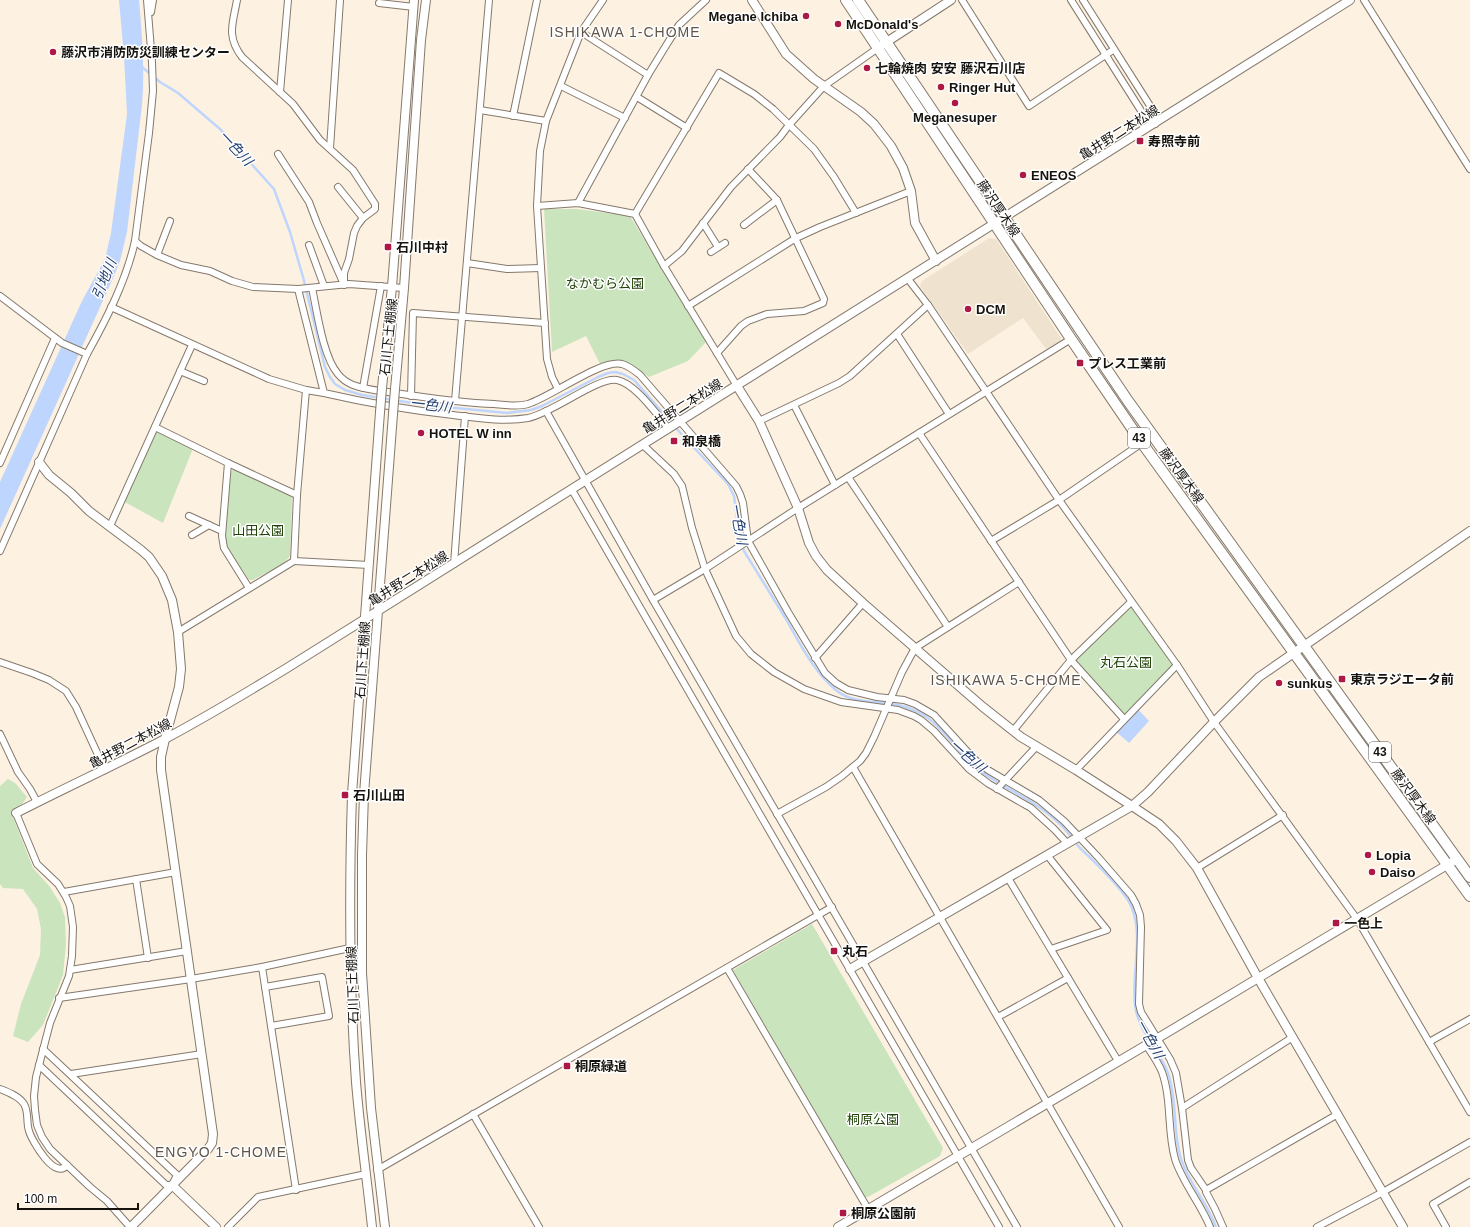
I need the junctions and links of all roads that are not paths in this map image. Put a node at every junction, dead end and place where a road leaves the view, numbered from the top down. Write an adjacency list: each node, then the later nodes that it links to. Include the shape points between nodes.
1 (147, 0): 23 (street)
2 (153, 0): 23 (street)
3 (237, 0): 31 (street, via 231,27 235,48)
4 (288, 0): 31 (street)
5 (340, 0): 40 (street)
6 (426, 0): 75 (street, 石川下土棚線)
7 (489, 0): 33 (street)
8 (537, 0): 34 (street)
9 (603, 0): 24 (street)
10 (706, 0): 28 (street, via 679,25)
11 (752, 0): 30 (street, via 786,54)
12 (846, 0): 25 (main road, 藤沢厚木線 / 43)
13 (858, 0): 25 (main road, 藤沢厚木線 / 43)
14 (952, 0): 21 (street)
15 (962, 0): 27 (street, via 1029,106)
16 (1071, 0): 27 (street)
17 (1083, 0): 26 (street)
18 (1350, 0): 37 (street, 亀井野二本松線)
19 (1364, 0): 42 (street)
20 (379, 3): 22 (street)
21 (940, 3): 25 (street)
22 (414, 4): 73 (street, 石川下土棚線)
23 (149, 21): 59 (street, via 152,69 149,133)
24 (581, 32): 28 (street); 29 (street)
25 (882, 45): 30 (street); 52 (main road, 藤沢厚木線 / 43); 56 (main road, 藤沢厚木線 / 43)
26 (1114, 50): 27 (street); 37 (street, via 1154,112)
27 (1106, 55): 37 (street, via 1145,117)
28 (648, 75): 32 (street)
29 (561, 86): 35 (street); 36 (street)
30 (824, 86): 38 (street); 46 (street, via 874,124 897,156)
31 (280, 92): 40 (street, via 293,104 320,140)
32 (637, 97): 35 (street); 39 (street)
33 (480, 110): 34 (street); 66 (street)
34 (513, 116): 36 (street)
35 (625, 118): 48 (street)
36 (546, 120): 49 (street, via 540,151)
37 (1155, 124): 52 (street, 亀井野二本松線)
38 (789, 125): 39 (street, via 754,94 719,73); 44 (street); 50 (street, via 814,149)
39 (687, 128): 51 (street)
40 (330, 148): 53 (street, via 353,170 375,204 375,209)
41 (278, 154): 70 (street, via 309,202)
42 (1468, 161): 43 (street)
43 (1470, 168)
44 (748, 169): 47 (street); 55 (street)
45 (338, 187): 53 (street)
46 (912, 192): 50 (street); 65 (street, via 916,223)
47 (778, 200): 57 (street); 58 (street)
48 (578, 202): 49 (street); 51 (street)
49 (538, 206): 68 (street)
50 (856, 213): 58 (street)
51 (635, 214): 67 (street)
52 (1004, 217): 56 (street, 亀井野二本松線); 141 (main road, 藤沢厚木線 / 43, via 1128,401)
53 (363, 218): 70 (street, via 354,233 350,259 344,273)
54 (170, 221): 64 (street)
55 (703, 223): 62 (street); 67 (street, via 682,251)
56 (994, 224): 65 (street, 亀井野二本松線); 85 (main road, 藤沢厚木線 / 43)
57 (744, 225)
58 (796, 238): 79 (street); 88 (street, via 824,299 823,303 804,311 766,314 748,321 729,338)
59 (135, 241): 64 (street); 80 (street, via 126,274)
60 (725, 243): 62 (street)
61 (310, 245): 71 (street)
62 (718, 248): 63 (street)
63 (711, 252)
64 (157, 255): 76 (street, via 253,287)
65 (936, 261): 69 (street, 亀井野二本松線)
66 (466, 263): 68 (street, via 507,270); 81 (street)
67 (664, 266): 79 (street)
68 (542, 268): 82 (street)
69 (908, 279): 78 (street); 91 (street, 亀井野二本松線)
70 (344, 285): 71 (street); 72 (street)
71 (324, 286): 74 (street)
72 (381, 286): 73 (street); 92 (street)
73 (392, 287): 75 (street); 130 (street, 石川下土棚線, bridge)
74 (310, 288): 76 (street); 92 (street, via 332,366 347,381)
75 (404, 288): 137 (street, 石川下土棚線, bridge)
76 (298, 289): 96 (street)
77 (0, 296): 84 (street)
78 (928, 305): 83 (street); 95 (street)
79 (688, 306): 88 (street)
80 (111, 307): 86 (street); 87 (street)
81 (462, 317): 82 (street); 97 (street, via 413,313); 98 (street)
82 (545, 323): 93 (street, via 547,359)
83 (897, 334): 99 (street, via 850,376); 101 (street)
84 (56, 338): 87 (street); 110 (street)
85 (1071, 339): 95 (street); 107 (main road, 藤沢厚木線 / 43)
86 (192, 345): 89 (street); 94 (street, via 269,379)
87 (84, 353): 109 (street)
88 (718, 353): 91 (street)
89 (180, 371): 90 (street); 104 (street)
90 (204, 381)
91 (737, 386): 103 (street); 105 (street, 亀井野二本松線)
92 (363, 388): 97 (street)
93 (558, 389): 98 (street, via 539,400 525,404); 105 (street, via 602,367 622,364 640,375)
94 (306, 390): 96 (street); 116 (street)
95 (986, 392): 101 (street); 117 (street)
96 (324, 394): 102 (street)
97 (411, 396): 98 (street)
98 (455, 401)
99 (794, 405): 103 (street); 114 (street)
100 (546, 412): 102 (street, via 512,420); 105 (street, via 599,384 619,380 627,383); 113 (street)
101 (949, 414): 106 (street)
102 (464, 416): 129 (street)
103 (759, 421): 118 (street)
104 (155, 426): 111 (street); 121 (street)
105 (674, 426): 108 (street, 亀井野二本松線); 126 (street, via 736,486 743,503)
106 (919, 433): 112 (street); 125 (street)
107 (1142, 443): 117 (street); 143 (main road, 藤沢厚木線 / 43)
108 (644, 445): 113 (street, 亀井野二本松線); 131 (street, via 674,474 682,486)
109 (40, 462): 121 (street, via 56,482); 127 (street)
110 (0, 463)
111 (228, 463): 116 (street); 122 (street)
112 (848, 477): 114 (street); 139 (street)
113 (586, 481): 115 (street, 亀井野二本松線); 134 (street)
114 (835, 485): 118 (street)
115 (572, 490): 129 (street, 亀井野二本松線); 177 (street)
116 (297, 495): 128 (street)
117 (1059, 500): 125 (street); 135 (street)
118 (798, 508): 126 (street); 136 (street, via 816,556 827,570)
119 (189, 516): 120 (street)
120 (209, 525): 122 (street); 124 (street)
121 (110, 526): 140 (street, via 141,550 156,566 172,600)
122 (222, 531): 133 (street, via 224,548)
123 (1470, 531): 141 (street)
124 (192, 535)
125 (991, 541): 132 (street)
126 (747, 542): 131 (street); 144 (street)
127 (0, 551)
128 (294, 561): 130 (street); 133 (street)
129 (454, 564): 137 (street, 亀井野二本松線)
130 (369, 565): 138 (street, 石川下土棚線)
131 (705, 569): 134 (street); 149 (street, via 736,636 760,663 792,683 822,696 858,706)
132 (1019, 582): 139 (street); 145 (street)
133 (249, 588): 140 (street)
134 (653, 600): 164 (street)
135 (1131, 602): 145 (street); 147 (street)
136 (863, 603): 142 (street); 144 (street)
137 (378, 611): 138 (street, 亀井野二本松線); 215 (street, 石川下土棚線, via 362,855 362,966)
138 (365, 619): 154 (street, 亀井野二本松線, via 274,676); 180 (street, 石川下土棚線, via 352,794)
139 (948, 627): 142 (street)
140 (178, 632): 154 (street, via 181,669 179,687)
141 (1303, 646): 143 (street); 168 (main road, 藤沢厚木線 / 43)
142 (915, 648): 148 (street); 152 (street)
143 (1294, 653): 151 (street, via 1259,677); 168 (main road, 藤沢厚木線 / 43)
144 (814, 658): 148 (street, via 825,673 848,690)
145 (1072, 660): 150 (street); 152 (street)
146 (0, 662): 157 (street, via 49,680 66,691)
147 (1177, 665): 150 (street); 151 (street)
148 (891, 698): 149 (street); 159 (street, via 904,700 930,712 974,759)
149 (887, 708): 156 (street, via 866,753); 160 (street, via 922,720 969,769)
150 (1124, 719): 158 (street)
151 (1214, 722): 162 (street); 165 (street)
152 (1013, 731): 155 (street)
153 (1, 736): 161 (street, via 18,772)
154 (165, 739): 157 (street, 亀井野二本松線); 170 (street, via 162,775)
155 (1037, 746): 158 (street); 159 (street)
156 (853, 767): 164 (street, via 826,787); 178 (street)
157 (105, 770): 161 (street, 亀井野二本松線)
158 (1076, 770): 162 (street)
159 (1005, 780): 160 (street); 166 (street, via 1053,811)
160 (998, 789): 166 (street, via 1031,808 1054,829)
161 (37, 802): 163 (street, 亀井野二本松線)
162 (1132, 806): 166 (street); 169 (street, via 1159,824)
163 (16, 813): 174 (street, via 36,864)
164 (777, 814): 176 (street)
165 (1283, 815): 169 (street); 179 (street)
166 (1073, 839): 167 (street); 198 (street, via 1098,857 1136,904 1140,915 1141,932 1139,1004)
167 (1047, 855): 172 (street); 181 (street, via 1107,930)
168 (1452, 862): 171 (main road, 藤沢厚木線 / 43); 175 (main road, 藤沢厚木線 / 43); 179 (street)
169 (1197, 868): 190 (street)
170 (176, 872): 173 (street); 182 (street)
171 (1470, 877)
172 (1008, 878): 178 (street); 181 (street)
173 (136, 879): 174 (street); 183 (street)
174 (64, 892): 188 (street, via 70,906 73,927)
175 (1470, 896)
176 (832, 907): 177 (street); 184 (street)
177 (818, 915): 186 (street); 187 (street)
178 (940, 917): 184 (street); 194 (street)
179 (1357, 919): 190 (street); 199 (street)
180 (350, 948): 185 (street); 216 (street, 石川下土棚線, via 356,1084)
181 (1051, 949): 189 (street)
182 (187, 952): 183 (street); 191 (street)
183 (148, 958): 188 (street)
184 (863, 961): 187 (street); 212 (street)
185 (262, 967): 191 (street); 192 (street)
186 (727, 968): 209 (street); 222 (street)
187 (850, 968): 213 (street)
188 (70, 970): 193 (street)
189 (1068, 978): 194 (street); 202 (street)
190 (1258, 978): 197 (street); 198 (street)
191 (191, 979): 193 (street); 201 (street)
192 (265, 987): 196 (street); 196 (street, via 322,977 329,1016)
193 (60, 998): 200 (street)
194 (998, 1017): 206 (street)
195 (1470, 1019): 199 (street)
196 (271, 1026): 219 (street)
197 (1293, 1037): 207 (street); 210 (street)
198 (1152, 1042): 202 (street); 207 (street, via 1170,1060 1176,1073); 233 (street, via 1167,1093 1177,1165)
199 (1429, 1042): 208 (street)
200 (43, 1049): 203 (street); 204 (street)
201 (202, 1054): 204 (street); 218 (street, via 214,1134 212,1143)
202 (1118, 1061): 206 (street)
203 (39, 1065): 214 (street, via 34,1096 37,1125 50,1149); 218 (street, via 166,1185)
204 (71, 1074): 218 (street, via 177,1175)
205 (0, 1089): 214 (street, via 16,1096 25,1106 32,1140 47,1160 58,1170)
206 (1048, 1103): 212 (street); 232 (street)
207 (1182, 1108): 220 (street, via 1188,1160)
208 (1470, 1112)
209 (474, 1114): 215 (street); 228 (street)
210 (1338, 1114): 220 (street); 221 (street)
211 (1470, 1142): 221 (street)
212 (972, 1148): 213 (street); 231 (street)
213 (958, 1156): 222 (street); 230 (street)
214 (66, 1165): 223 (street, via 107,1201)
215 (377, 1170): 227 (street, 石川下土棚線)
216 (366, 1174): 219 (street); 226 (street, 石川下土棚線)
217 (1470, 1182): 237 (street, via 1433,1204)
218 (172, 1185): 223 (street); 224 (street)
219 (296, 1190): 225 (street, via 258,1197)
220 (1206, 1190): 234 (street)
221 (1383, 1192): 235 (street); 236 (street)
222 (868, 1209): 229 (street)
223 (130, 1227)
224 (216, 1227)
225 (228, 1227)
226 (372, 1227)
227 (385, 1227)
228 (539, 1227)
229 (838, 1227)
230 (999, 1227)
231 (1017, 1227)
232 (1119, 1227)
233 (1210, 1227)
234 (1223, 1227)
235 (1317, 1227)
236 (1403, 1227)
237 (1446, 1227)

